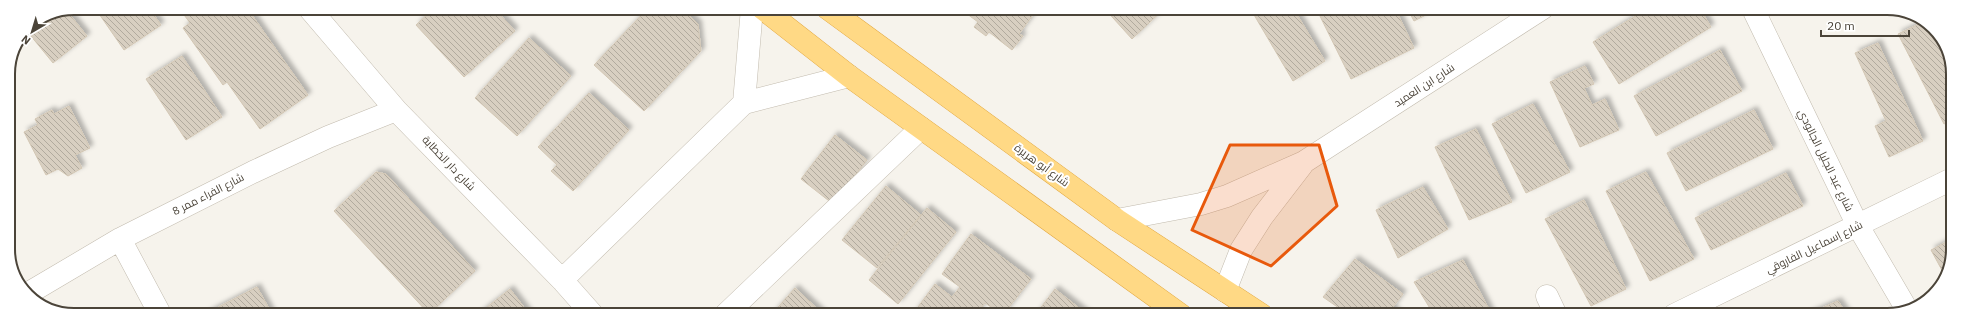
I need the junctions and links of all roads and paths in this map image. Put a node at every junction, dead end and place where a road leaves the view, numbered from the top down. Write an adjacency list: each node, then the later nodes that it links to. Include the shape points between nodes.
1 (315, 15): 9 (street, شارع دار الخطابة)
2 (751, 15): 8 (street)
3 (771, 15): 7 (highway)
4 (837, 15): 13 (highway, شارع أبو هريرة)
5 (1532, 15): 11 (street, شارع ابن العميد)
6 (1756, 15): 14 (street, شارع عبد الجليل الجالودي)
7 (849, 76): 8 (street); 10 (highway)
8 (744, 103): 16 (street)
9 (396, 110): 15 (street, شارع الفراء ممر 8, via 328,137 253,172); 16 (street, شارع دار الخطابة)
10 (921, 128): 22 (street); 23 (highway)
11 (1304, 162): 13 (street, شارع ابن العميد, via 1201,204); 18 (street, شارع ابن العميد, via 1241,250)
12 (1946, 181): 14 (street, شارع إسماعيل الفاروقي)
13 (1117, 220): 18 (highway, شارع أبو هريرة)
14 (1858, 226): 19 (street, شارع عبد الجليل الجالودي); 25 (street, شارع إسماعيل الفاروقي)
15 (120, 239): 17 (street, شارع الفراء ممر 8); 20 (street)
16 (562, 280): 21 (street, شارع دار الخطابة)
17 (32, 291)
18 (1225, 291): 24 (highway, شارع أبو هريرة)
19 (1904, 305)
20 (157, 308)
21 (587, 308)
22 (732, 308)
23 (1171, 308)
24 (1251, 308)
25 (1688, 308)

